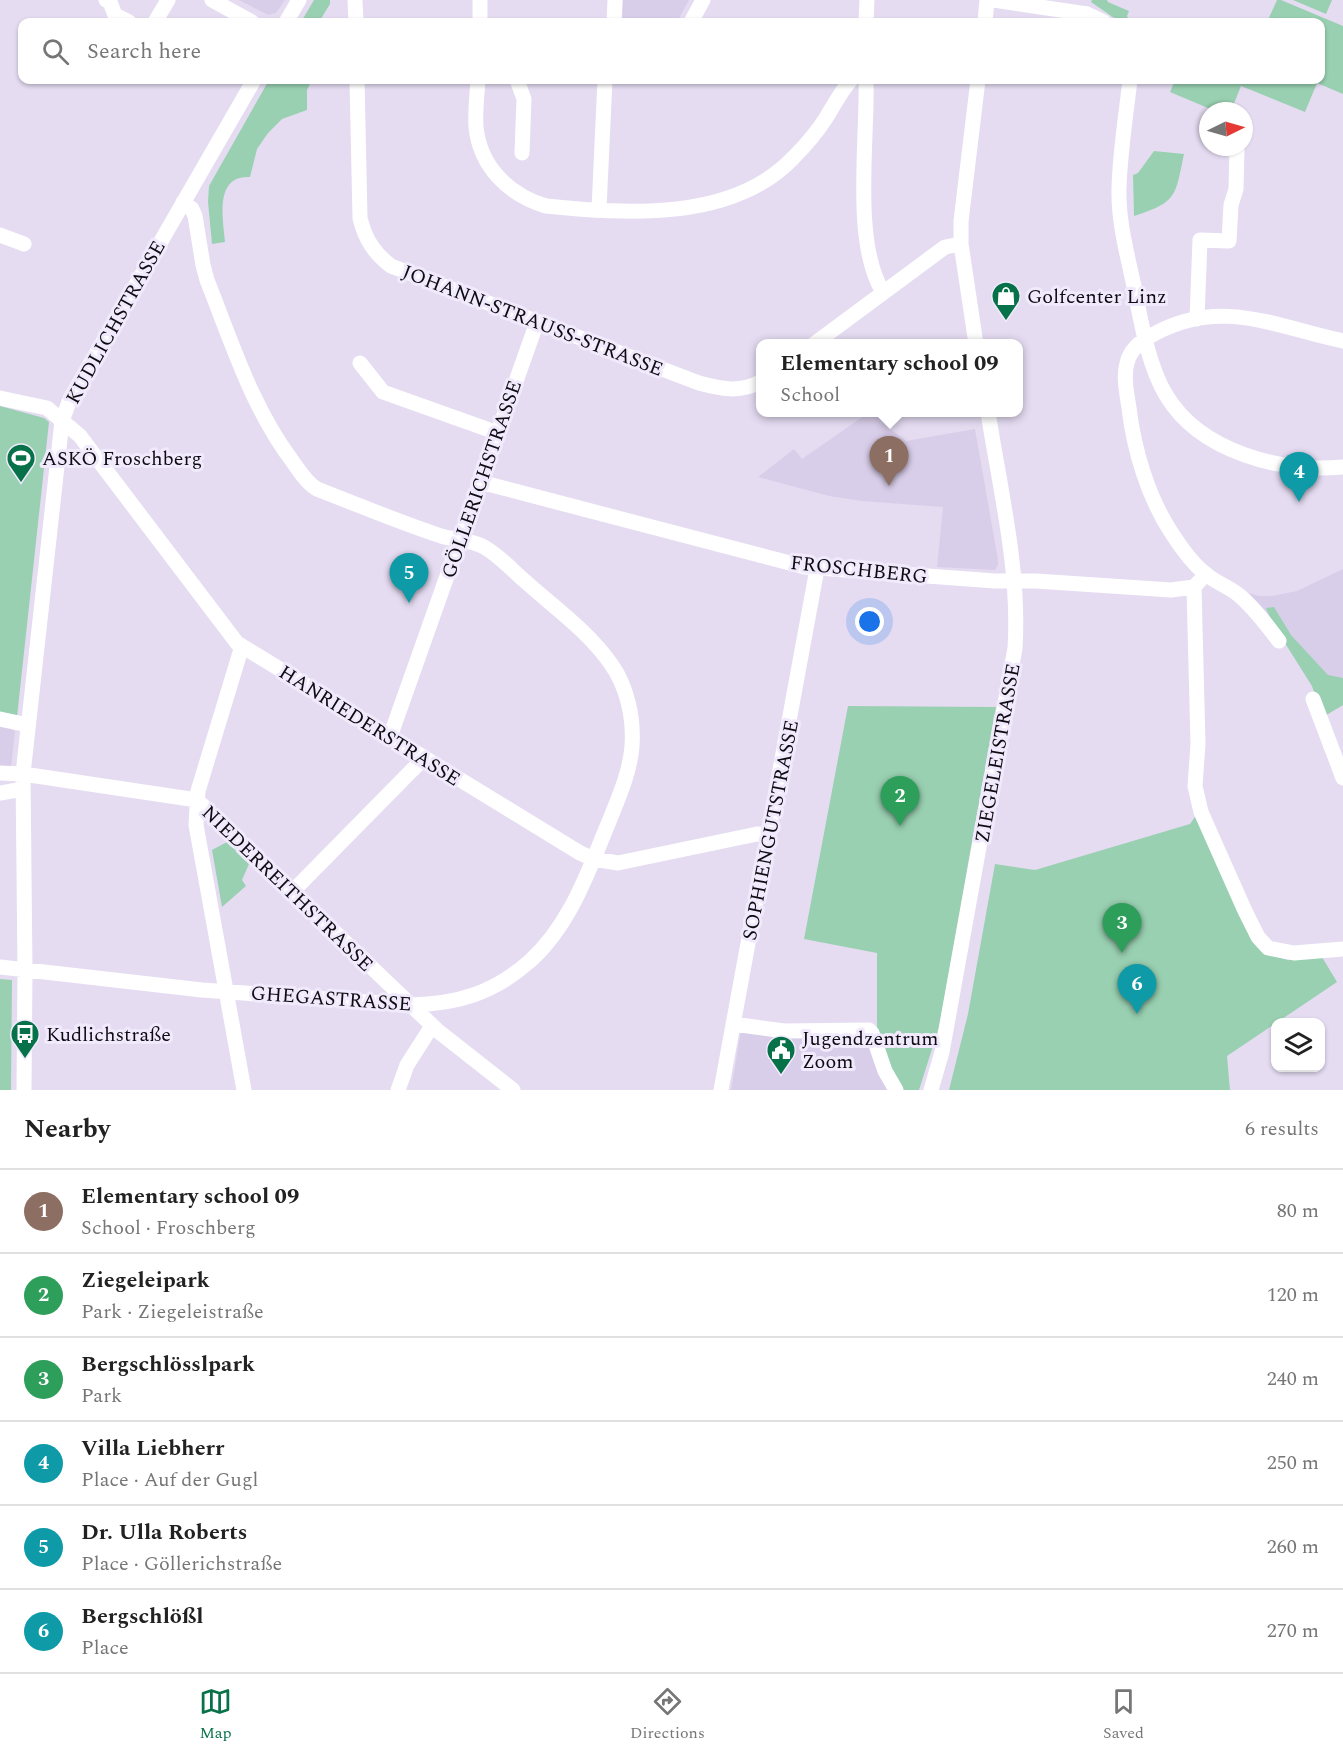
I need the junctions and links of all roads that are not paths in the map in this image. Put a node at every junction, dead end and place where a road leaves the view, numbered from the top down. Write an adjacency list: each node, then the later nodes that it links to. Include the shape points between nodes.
1 (106, 0): 14 (street)
2 (168, 0): 15 (street)
3 (212, 0): 16 (street)
4 (299, 0): 17 (street)
5 (356, 0): 18 (street)
6 (480, 0): 19 (street)
7 (615, 0): 20 (street)
8 (703, 0): 21 (street)
9 (867, 0): 22 (street)
10 (987, 0): 23 (street)
11 (994, 0): 12 (street)
12 (1027, 2): 13 (street)
13 (1077, 6): 24 (street)
14 (121, 18)
15 (157, 18)
16 (245, 18)
17 (288, 18)
18 (356, 18)
19 (480, 18)
20 (614, 18)
21 (692, 18)
22 (866, 18)
23 (985, 18)
24 (1096, 18)
25 (252, 84): 36 (street, KUDLICHSTRASSE)
26 (357, 84): 43 (street, JOHANN-STRAUSS-STRASSE, via 358,206 363,230 373,250 401,271)
27 (478, 84): 37 (street, via 476,128 483,154 504,184 546,206)
28 (518, 84): 34 (street, via 524,99)
29 (605, 84): 37 (street)
30 (848, 84): 37 (street, via 792,160 746,190 705,205 674,210)
31 (866, 84): 41 (street, via 866,232)
32 (978, 84): 40 (street)
33 (1130, 84): 44 (street, via 1119,208)
34 (522, 153)
35 (1237, 156): 42 (street, via 1229,241 1200,240)
36 (183, 202): 52 (street, KUDLICHSTRASSE, via 70,399); 56 (street, GHEGASTRASSE, via 195,216 207,280 250,387 264,418 304,477 317,489)
37 (600, 209)
38 (0, 235): 39 (street)
39 (24, 244)
40 (961, 244): 41 (street, via 945,247); 46 (street)
41 (883, 292): 45 (street)
42 (1197, 318): 44 (street); 47 (street, via 1238,316)
43 (537, 322): 49 (street, JOHANN-STRAUSS-STRASSE, via 699,383 728,390); 53 (street, GÖLLERICHSTRASSE)
44 (1146, 338): 54 (street, via 1165,394 1176,410 1206,436 1228,448 1276,463); 58 (street, via 1127,360 1125,370 1136,445 1154,500 1170,532)
45 (821, 339)
46 (975, 339)
47 (1343, 341)
48 (360, 363): 53 (street, via 383,392)
49 (756, 383)
50 (0, 398): 52 (street, HANRIEDERSTRASSE, via 47,408)
51 (989, 417): 59 (street, ZIEGELEISTRASSE)
52 (62, 421): 62 (street, HANRIEDERSTRASSE, via 80,436); 65 (street, KUDLICHSTRASSE)
53 (498, 433): 55 (street, GÖLLERICHSTRASSE)
54 (1343, 466)
55 (480, 482): 56 (street, GÖLLERICHSTRASSE); 57 (street, FROSCHBERG)
56 (460, 541): 66 (street, GÖLLERICHSTRASSE); 74 (street, GHEGASTRASSE, via 483,546 505,564 596,645 623,683 632,747)
57 (817, 569): 59 (street, FROSCHBERG); 73 (street, SOPHIENGUTSTRASSE)
58 (1206, 574): 60 (street); 61 (street, via 1239,594)
59 (1014, 581): 60 (street, FROSCHBERG, via 1172,590); 89 (street, ZIEGELEISTRASSE, via 1016,631 1011,677 945,1041)
60 (1194, 587): 76 (street, via 1198,744 1195,786 1201,812 1245,911 1268,948 1294,953)
61 (1279, 641)
62 (242, 646): 66 (street, HANRIEDERSTRASSE); 72 (street)
63 (1313, 699): 69 (street)
64 (0, 719): 65 (street)
65 (28, 725): 70 (street, KUDLICHSTRASSE)
66 (390, 737): 67 (street, HANRIEDERSTRASSE)
67 (424, 758): 74 (street, HANRIEDERSTRASSE); 75 (street)
68 (0, 773): 70 (street)
69 (1343, 778)
70 (23, 782): 71 (street); 72 (street, NIEDERREITHSTRASSE); 78 (street, KUDLICHSTRASSE)
71 (0, 793)
72 (196, 801): 75 (street, NIEDERREITHSTRASSE); 79 (street, via 196,825)
73 (769, 836): 74 (street, HANRIEDERSTRASSE, via 757,834 618,863); 81 (street, SOPHIENGUTSTRASSE)
74 (594, 859): 80 (street, GHEGASTRASSE, via 555,933 520,969 475,995)
75 (292, 892): 80 (street, NIEDERREITHSTRASSE)
76 (1343, 949)
77 (0, 967): 78 (street, GHEGASTRASSE)
78 (25, 970): 79 (street, GHEGASTRASSE); 83 (street, KUDLICHSTRASSE)
79 (226, 991): 80 (street, GHEGASTRASSE); 84 (street)
80 (410, 1005): 82 (street, NIEDERREITHSTRASSE)
81 (733, 1024): 87 (street, SOPHIENGUTSTRASSE); 88 (street, via 790,1031 869,1030)
82 (432, 1026): 85 (street, via 407,1065); 86 (street, NIEDERREITHSTRASSE)
83 (24, 1090)
84 (244, 1090)
85 (398, 1090)
86 (513, 1090)
87 (721, 1090)
88 (896, 1090)
89 (931, 1090)

